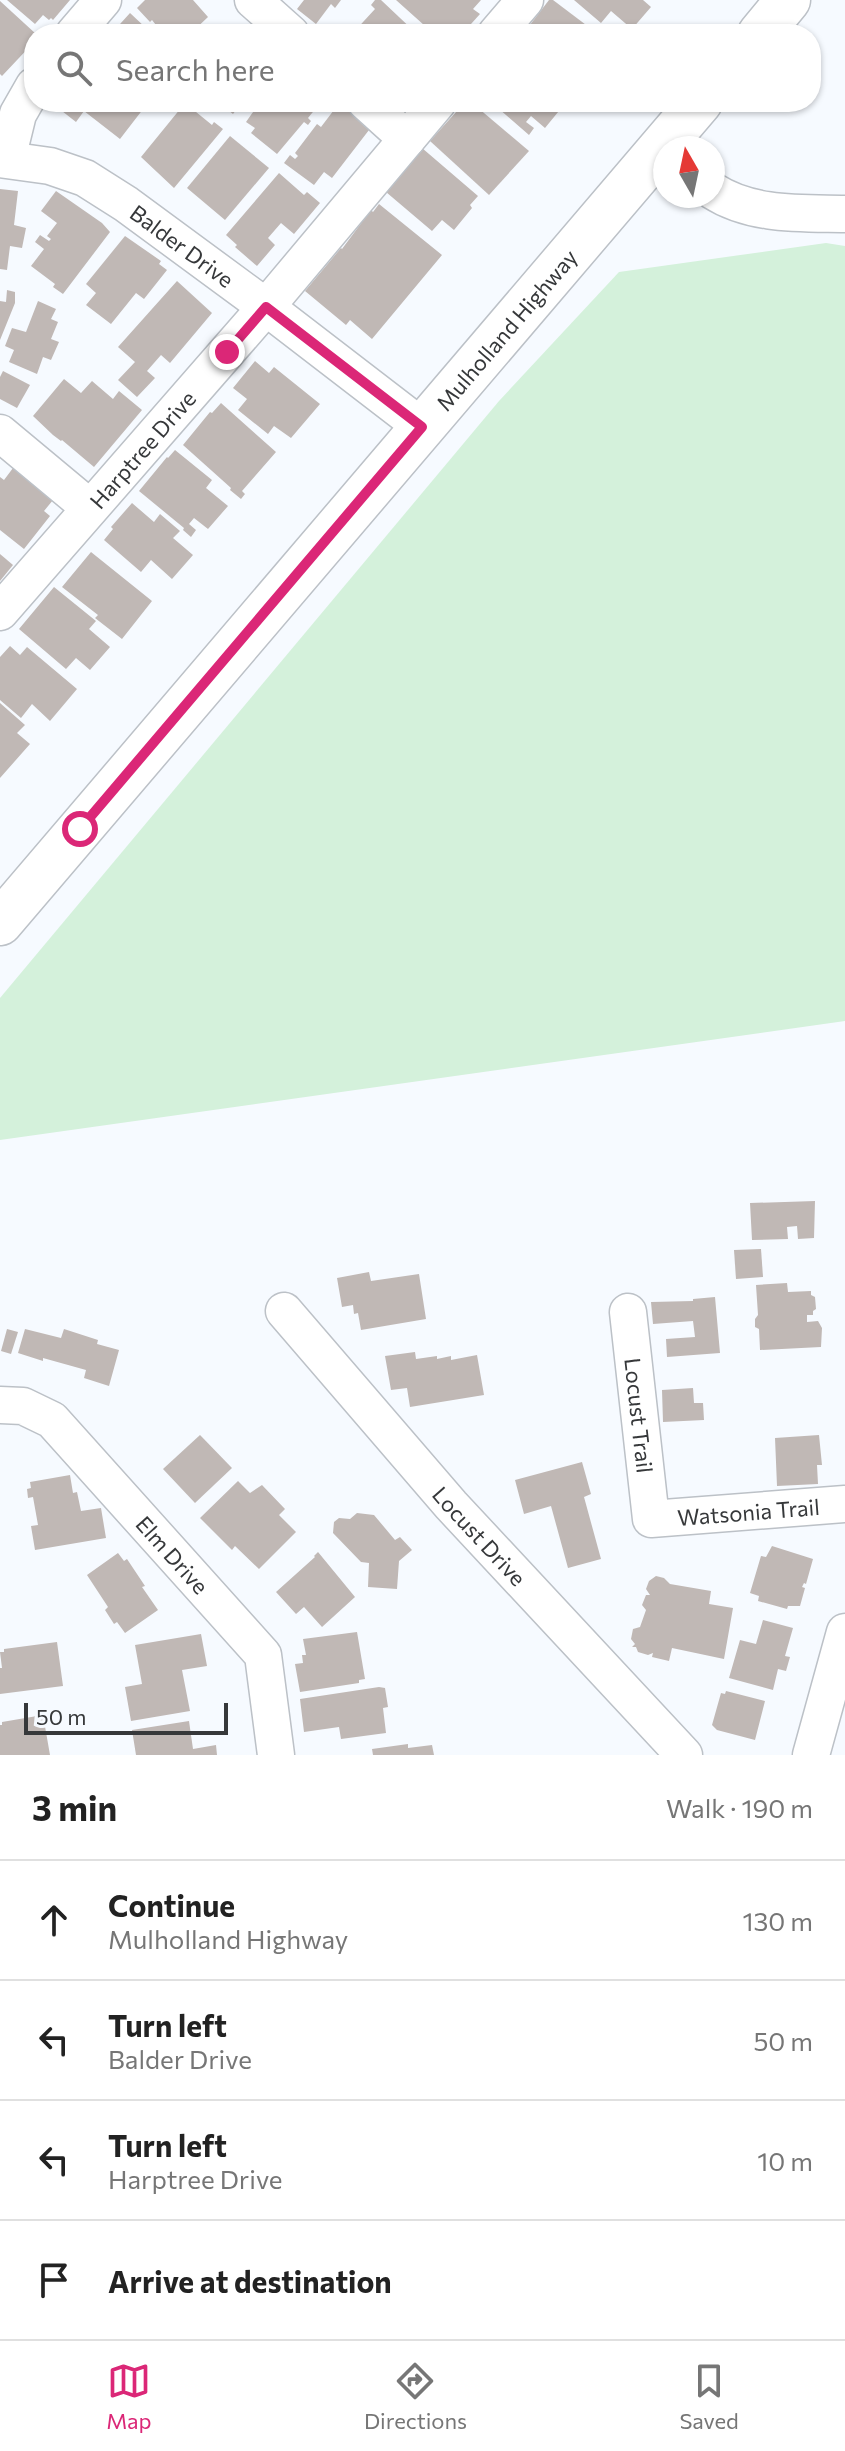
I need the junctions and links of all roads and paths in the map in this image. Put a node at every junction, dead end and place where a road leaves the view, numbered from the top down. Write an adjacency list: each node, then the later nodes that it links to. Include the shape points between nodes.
1 (103, 0): 5 (street)
2 (253, 0): 6 (street)
3 (525, 0): 7 (street)
4 (788, 0): 8 (main road)
5 (83, 24)
6 (280, 24)
7 (505, 24)
8 (768, 24)
9 (24, 104): 15 (street)
10 (377, 112): 14 (street)
11 (430, 112): 14 (street, Harptree Drive)
12 (692, 112): 13 (main road, Mulholland Highway)
13 (674, 136)
14 (407, 139): 19 (street, Harptree Drive)
15 (3, 159): 19 (street, Balder Drive, via 85,178)
16 (653, 163): 20 (main road, Mulholland Highway)
17 (725, 198): 18 (street, via 785,213)
18 (845, 214)
19 (266, 307): 20 (street, Balder Drive); 22 (street, Harptree Drive)
20 (422, 427): 24 (main road, Mulholland Highway)
21 (0, 433): 22 (street)
22 (90, 508): 23 (street, Harptree Drive)
23 (0, 612)
24 (0, 923)
25 (284, 1311): 32 (street, Locust Drive, via 451,1505)
26 (628, 1312): 29 (street, Locust Trail)
27 (0, 1405): 31 (street, Elm Drive, via 23,1406 52,1420 263,1655)
28 (845, 1504): 29 (street, Watsonia Trail)
29 (651, 1519)
30 (845, 1632): 33 (street)
31 (276, 1755)
32 (684, 1755)
33 (811, 1755)

